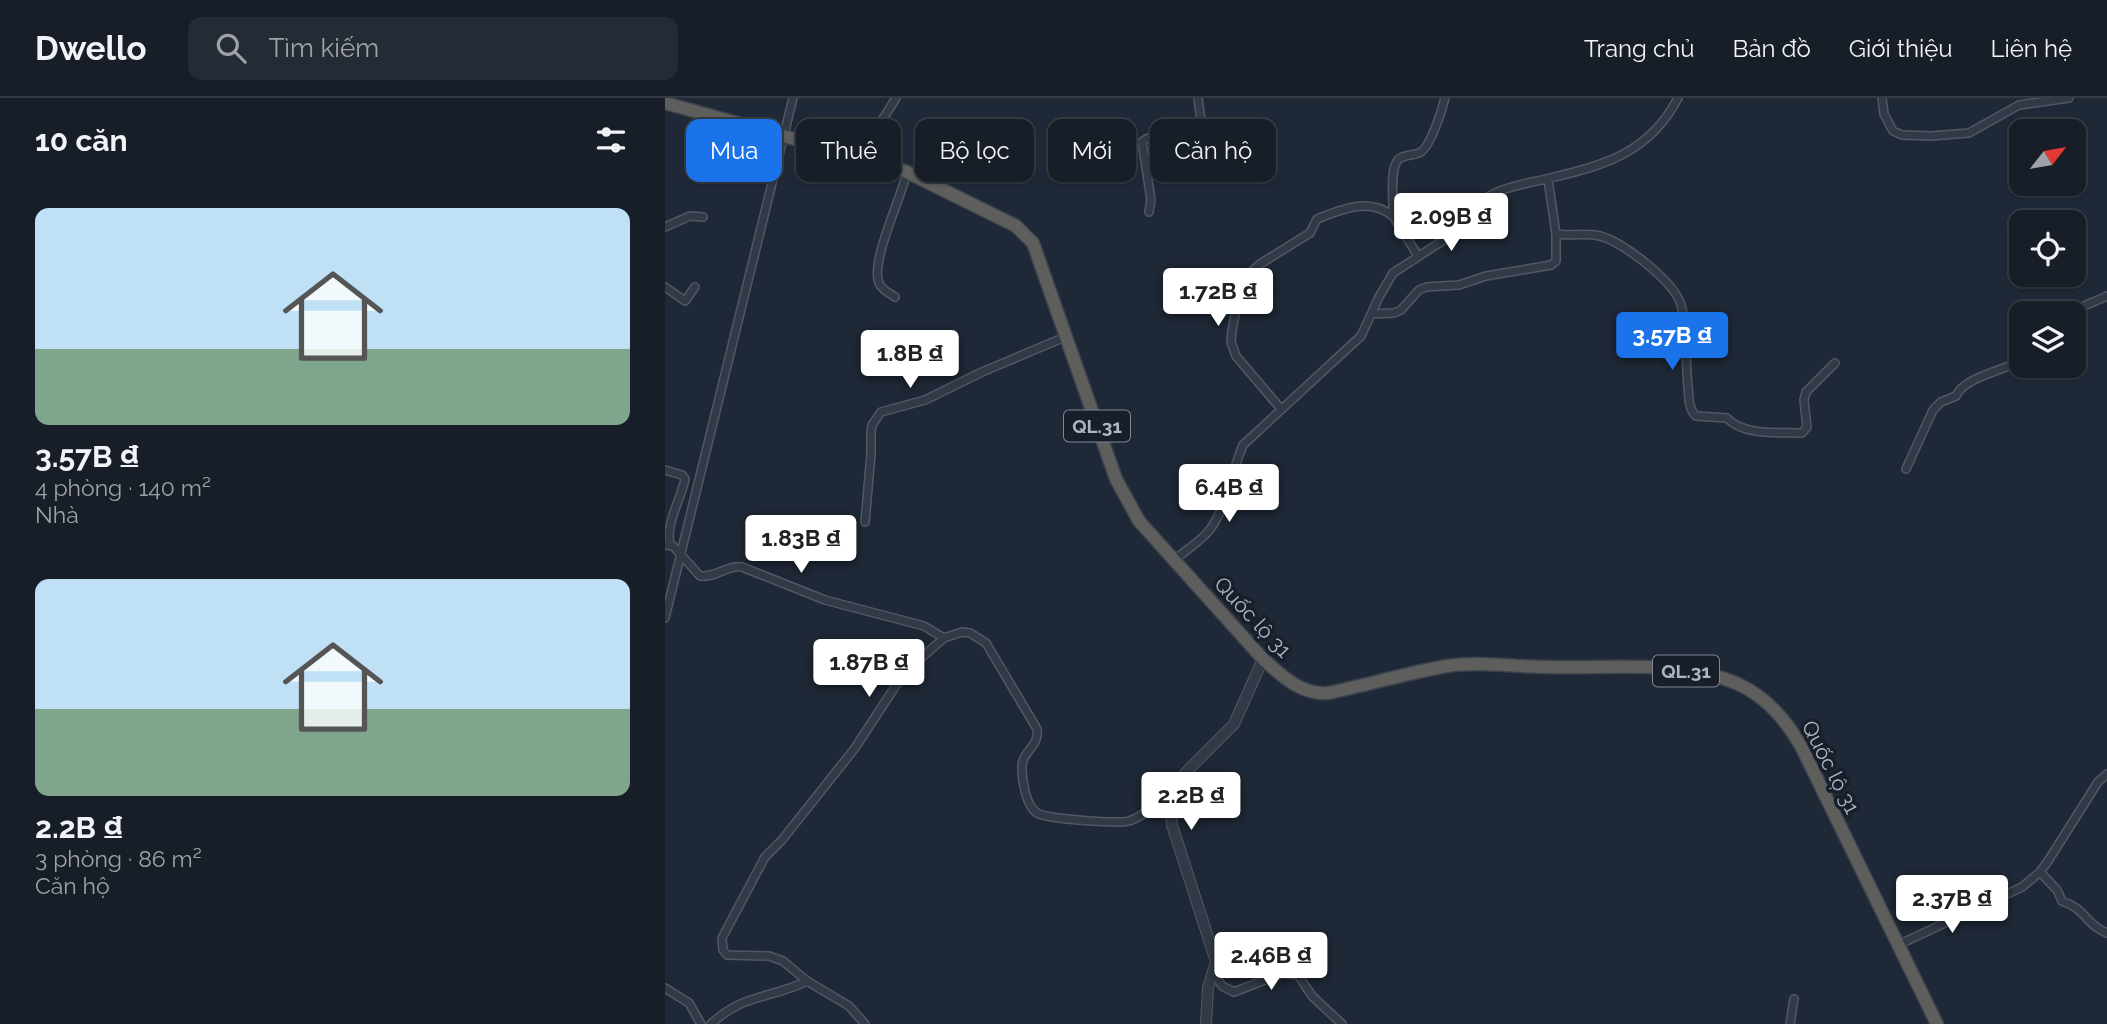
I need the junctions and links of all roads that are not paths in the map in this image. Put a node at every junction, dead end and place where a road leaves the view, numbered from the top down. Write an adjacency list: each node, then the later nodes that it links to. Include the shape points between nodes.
1 (793, 98): 11 (street)
2 (896, 98): 10 (street)
3 (1198, 98): 17 (street, via 1202,128 1193,131 1183,126 1142,142)
4 (1444, 98): 18 (street, via 1426,146 1418,154 1403,156 1394,168)
5 (1678, 98): 15 (street, via 1658,130 1637,146 1612,160)
6 (1882, 98): 7 (street, via 1893,131 1931,136 1969,133 2019,105)
7 (2069, 98)
8 (665, 103): 9 (highway, Quốc lộ 31 / QL.31)
9 (724, 119)
10 (883, 119)
11 (782, 135): 12 (highway, Quốc lộ 31 / QL.31)
12 (796, 139)
13 (901, 170): 14 (highway, Quốc lộ 31 / QL.31)
14 (907, 172): 26 (street, via 887,226 877,277); 29 (highway, Quốc lộ 31 / QL.31, via 1016,226 1033,243)
15 (1548, 179): 21 (street); 22 (street, via 1487,197 1450,236)
16 (771, 182): 37 (street)
17 (1149, 212)
18 (1393, 216): 22 (street); 32 (street, via 1360,205 1317,219 1310,233 1260,264 1242,285 1232,349)
19 (703, 217): 20 (street, via 690,216)
20 (665, 227)
21 (1556, 234): 28 (street, via 1556,261 1551,265 1459,285 1426,287 1401,310); 30 (street, via 1610,240 1670,285 1681,304 1685,370 1691,411 1696,416 1727,418 1743,429 1802,433 1807,427 1806,393)
22 (1418, 256): 28 (street, via 1393,274)
23 (665, 287): 24 (street, via 685,302)
24 (695, 287)
25 (2107, 296): 27 (street)
26 (895, 298)
27 (2086, 305)
28 (1371, 314): 32 (street, via 1361,336)
29 (1065, 337): 35 (street, via 925,400 881,412 872,425); 38 (highway, Quốc lộ 31 / QL.31, via 1116,479 1139,521)
30 (1835, 363)
31 (2009, 365): 33 (street, via 1967,383 1933,410)
32 (1281, 409): 38 (street, via 1243,445 1210,530)
33 (1906, 469)
34 (665, 470): 36 (street, via 685,479)
35 (865, 522)
36 (667, 544): 37 (street)
37 (680, 555): 39 (street); 40 (street, via 704,577 742,567 825,600 924,626)
38 (1174, 560): 41 (highway, Quốc lộ 31 / QL.31)
39 (665, 618)
40 (944, 638): 43 (street, via 962,632 986,643 1037,729 1037,741 1021,765 1035,813 1123,822 1147,811); 48 (street, via 904,673 855,748 765,857 722,938 727,955 769,956 783,961)
41 (1263, 659): 43 (street, via 1234,724); 46 (highway, Quốc lộ 31 / QL.31, via 1298,687 1318,694 1448,666 1494,663 1670,668 1715,675 1741,685 1793,730)
42 (2107, 774): 44 (street)
43 (1169, 792): 47 (street, via 1172,825 1214,950)
44 (2040, 872): 45 (street, via 2062,901 2075,905 2091,924); 46 (street, via 2022,887)
45 (2107, 933)
46 (1898, 945): 57 (highway, Quốc lộ 31 / QL.31)
47 (1214, 973): 54 (street, via 1208,988); 55 (street, via 1222,986 1234,992 1283,974 1299,975 1312,996)
48 (807, 981): 52 (street, via 743,1002); 53 (street, via 849,1006)
49 (665, 988): 51 (street, via 689,1003)
50 (1794, 999): 56 (street)
51 (701, 1024)
52 (711, 1024)
53 (865, 1024)
54 (1206, 1024)
55 (1342, 1024)
56 (1790, 1024)
57 (1937, 1024)

